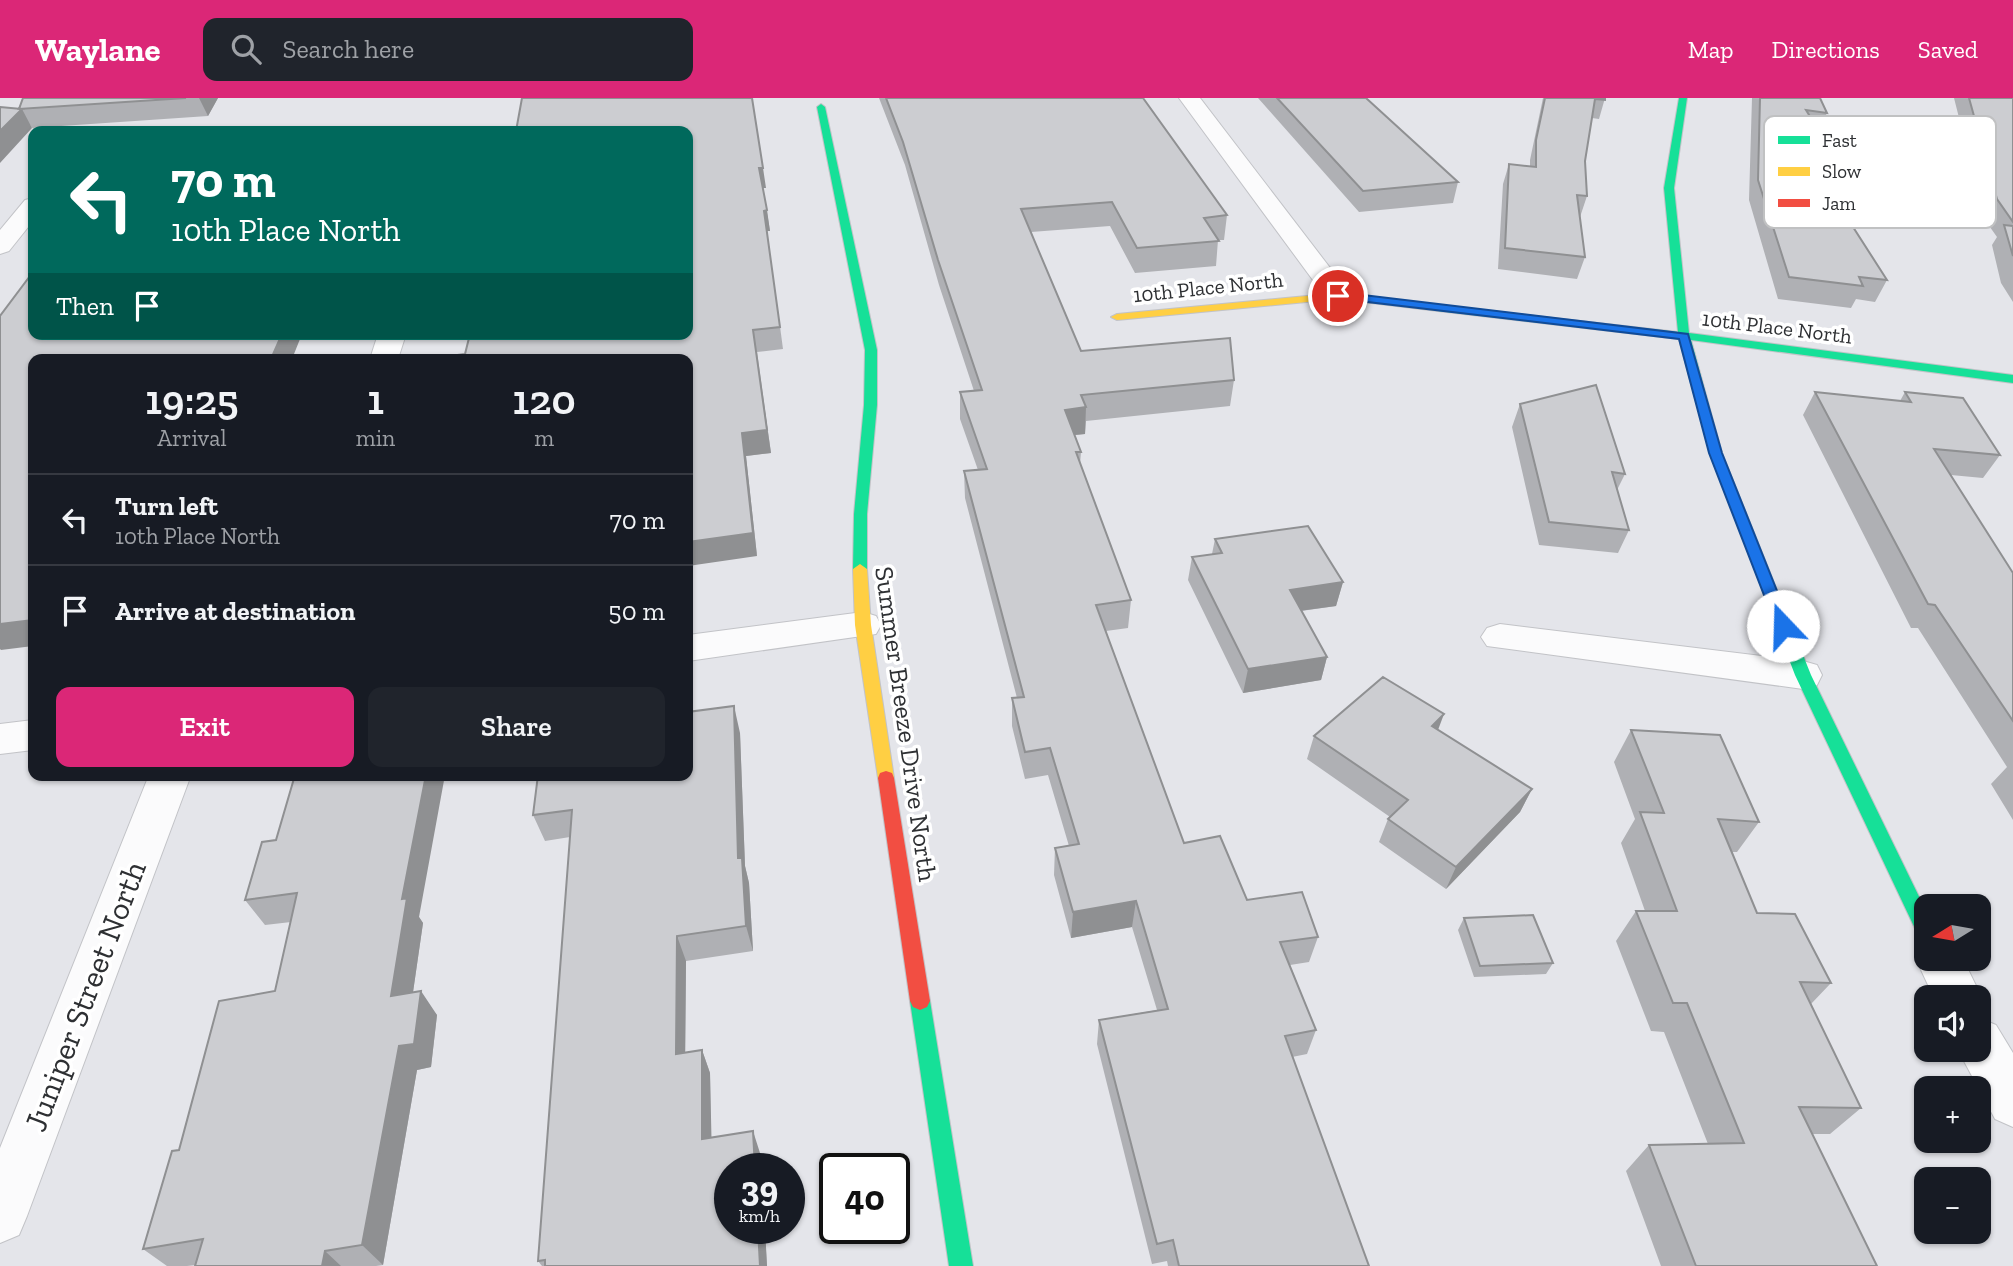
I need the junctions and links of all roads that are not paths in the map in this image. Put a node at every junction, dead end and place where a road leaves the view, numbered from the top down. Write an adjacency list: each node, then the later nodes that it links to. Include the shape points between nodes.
1 (1189, 98): 6 (street)
2 (1683, 98): 8 (street, via 1669,188)
3 (821, 107): 10 (street, Summer Breeze Drive North, via 871,350 873,389 858,532)
4 (28, 211): 5 (street)
5 (0, 246)
6 (1338, 296): 7 (street, 10th Place North); 8 (street, 10th Place North)
7 (1117, 317)
8 (1684, 336): 9 (street, 10th Place North); 13 (street, via 1716,453)
9 (2013, 379)
10 (863, 625): 12 (street); 21 (street, Summer Breeze Drive North)
11 (1500, 637): 13 (street)
12 (693, 647)
13 (1802, 675): 17 (street)
14 (28, 736): 15 (street)
15 (0, 739)
16 (168, 781): 20 (street, Juniper Street North)
17 (1914, 906)
18 (1991, 1062): 19 (street)
19 (2013, 1102)
20 (0, 1216)
21 (961, 1266)

